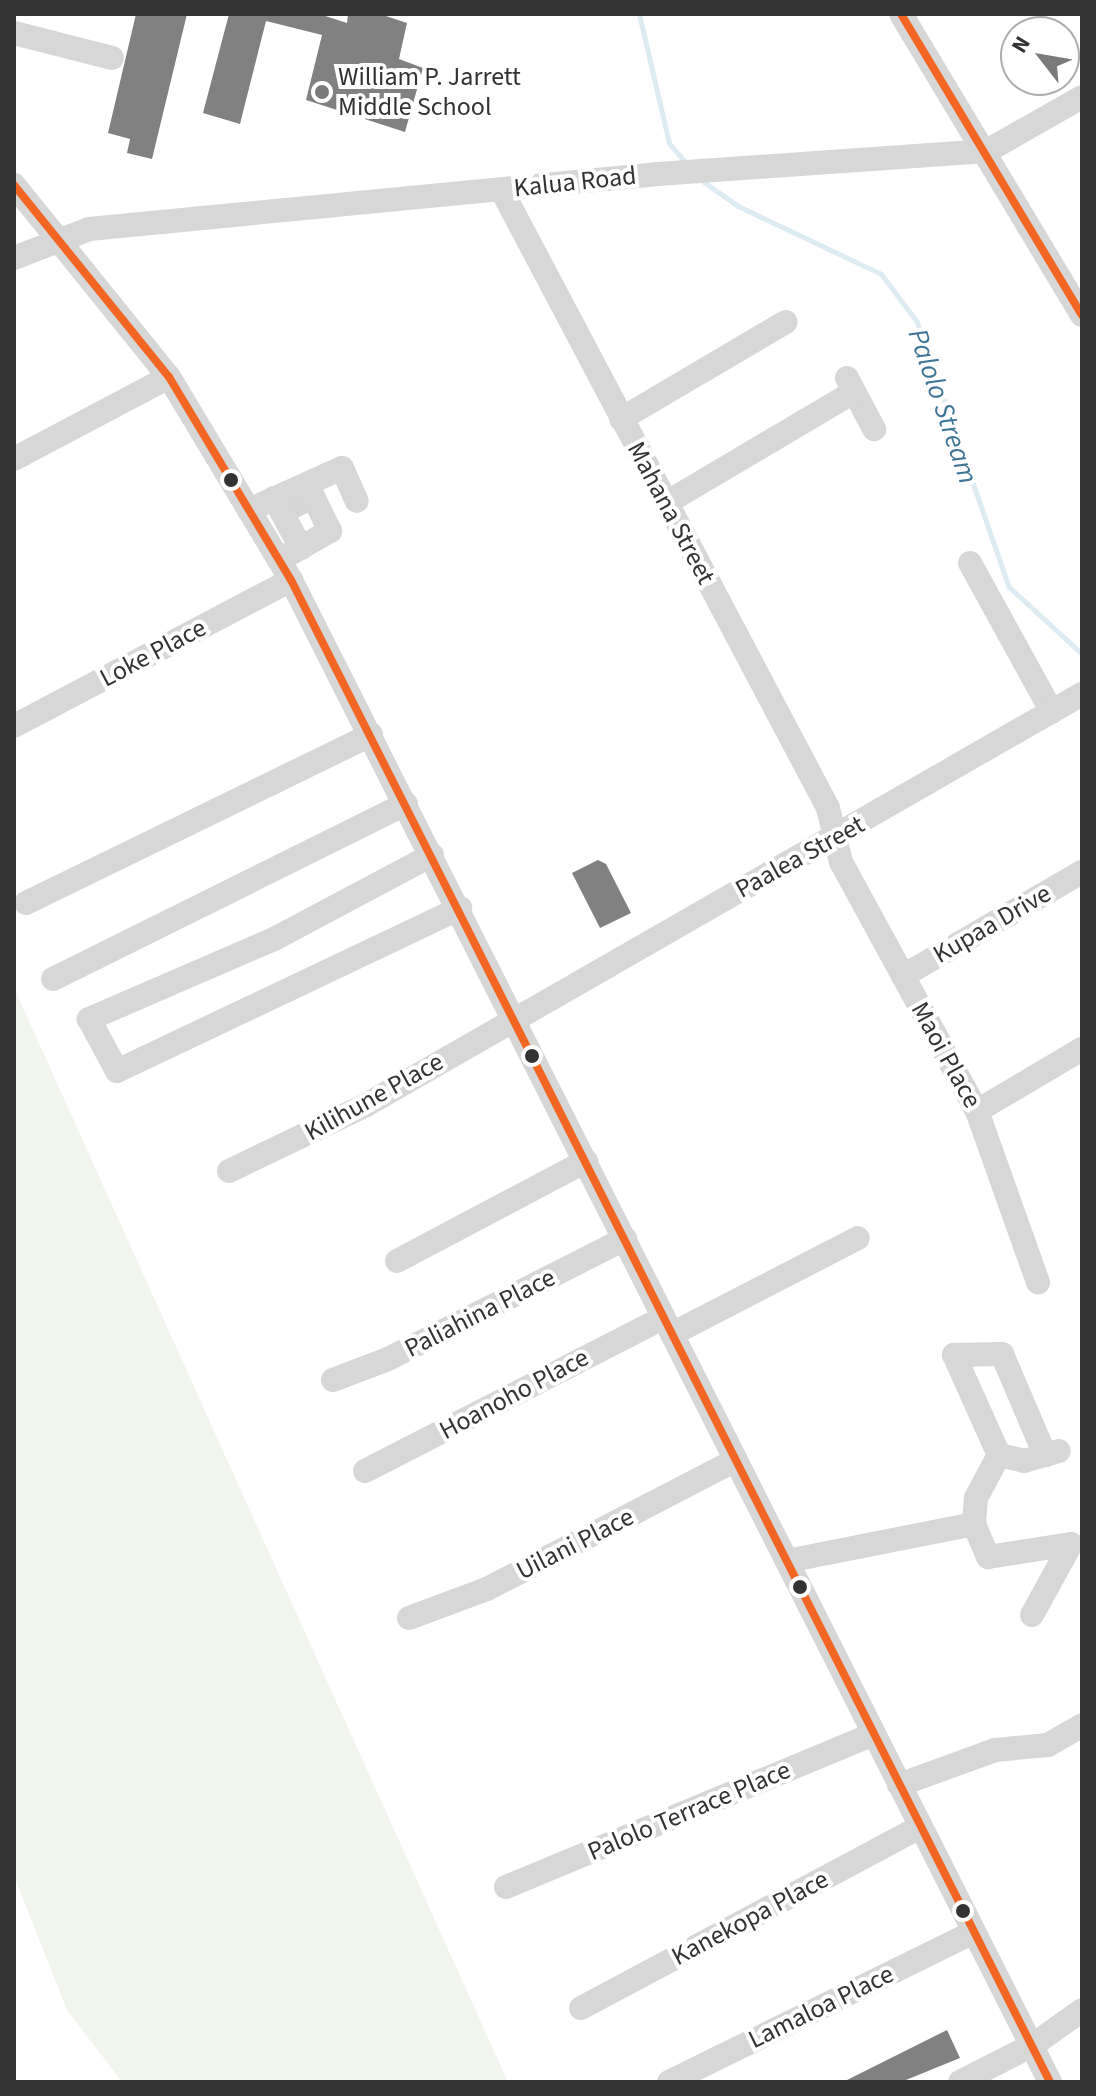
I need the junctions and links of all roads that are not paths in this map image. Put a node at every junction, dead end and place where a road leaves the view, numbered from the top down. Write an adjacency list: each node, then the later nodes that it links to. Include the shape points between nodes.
1 (901, 14): 5 (street)
2 (14, 34): 3 (street)
3 (112, 58)
4 (1082, 97): 5 (street, Kalua Road)
5 (987, 151): 7 (street, Kalua Road); 10 (street)
6 (14, 185): 8 (street)
7 (501, 189): 8 (street, Kalua Road, via 89,229); 13 (street, Mahana Street)
8 (57, 240): 9 (street, Kalua Road); 12 (street)
9 (14, 258)
10 (1082, 315)
11 (786, 322): 13 (street)
12 (169, 377): 15 (street); 19 (street)
13 (621, 419): 18 (street, Mahana Street)
14 (874, 429): 18 (street, via 850,384)
15 (14, 459)
16 (295, 497): 17 (street, via 342,468); 19 (street); 20 (street); 20 (street, via 330,531)
17 (357, 501)
18 (666, 503): 28 (street, Mahana Street, via 828,808)
19 (249, 510): 22 (street)
20 (309, 543): 22 (street, Loke Place)
21 (970, 563): 24 (street)
22 (285, 570): 25 (street, Loke Place); 26 (street)
23 (1082, 694): 24 (street, Paalea Street)
24 (1052, 712): 28 (street, Paalea Street)
25 (14, 726)
26 (371, 735): 27 (street); 31 (street)
27 (406, 804): 29 (street); 34 (street)
28 (837, 837): 33 (street, Maoi Place, via 841,862); 35 (street, Paalea Street)
29 (432, 855): 32 (street); 32 (street, via 274,939 89,1019 117,1071)
30 (1082, 872): 33 (street, Kupaa Drive)
31 (26, 903)
32 (460, 908): 35 (street)
33 (903, 976): 37 (street, Maoi Place)
34 (53, 979)
35 (515, 1016): 38 (street); 39 (street, Kilihune Place, via 366,1105)
36 (1082, 1049): 37 (street)
37 (977, 1111): 43 (street, Maoi Place)
38 (586, 1161): 41 (street); 42 (street)
39 (229, 1171)
40 (858, 1238): 44 (street, Hoanoho Place)
41 (625, 1239): 44 (street); 45 (street, Paliahina Place, via 388,1359)
42 (397, 1261)
43 (1038, 1282)
44 (668, 1326): 47 (street); 48 (street, Hoanoho Place)
45 (333, 1380)
46 (999, 1455): 46 (street, via 954,1355 1002,1354 1052,1453 1024,1461); 49 (street, via 976,1498)
47 (736, 1460): 50 (street); 52 (street, Uilani Place, via 487,1589)
48 (365, 1471)
49 (974, 1524): 50 (street); 51 (street, via 988,1557 1071,1544)
50 (787, 1561): 54 (street)
51 (1032, 1615)
52 (409, 1618)
53 (1082, 1725): 55 (street, via 1048,1745 995,1750)
54 (873, 1734): 55 (street); 57 (street, Palolo Terrace Place)
55 (899, 1785): 56 (street)
56 (920, 1827): 58 (street); 59 (street, Kanekopa Place)
57 (506, 1887)
58 (972, 1933): 61 (street); 62 (street, Lamaloa Place)
59 (581, 2008)
60 (1082, 2010): 61 (street)
61 (1033, 2045): 63 (street); 64 (street)
62 (669, 2082)
63 (960, 2082)
64 (1050, 2082)

